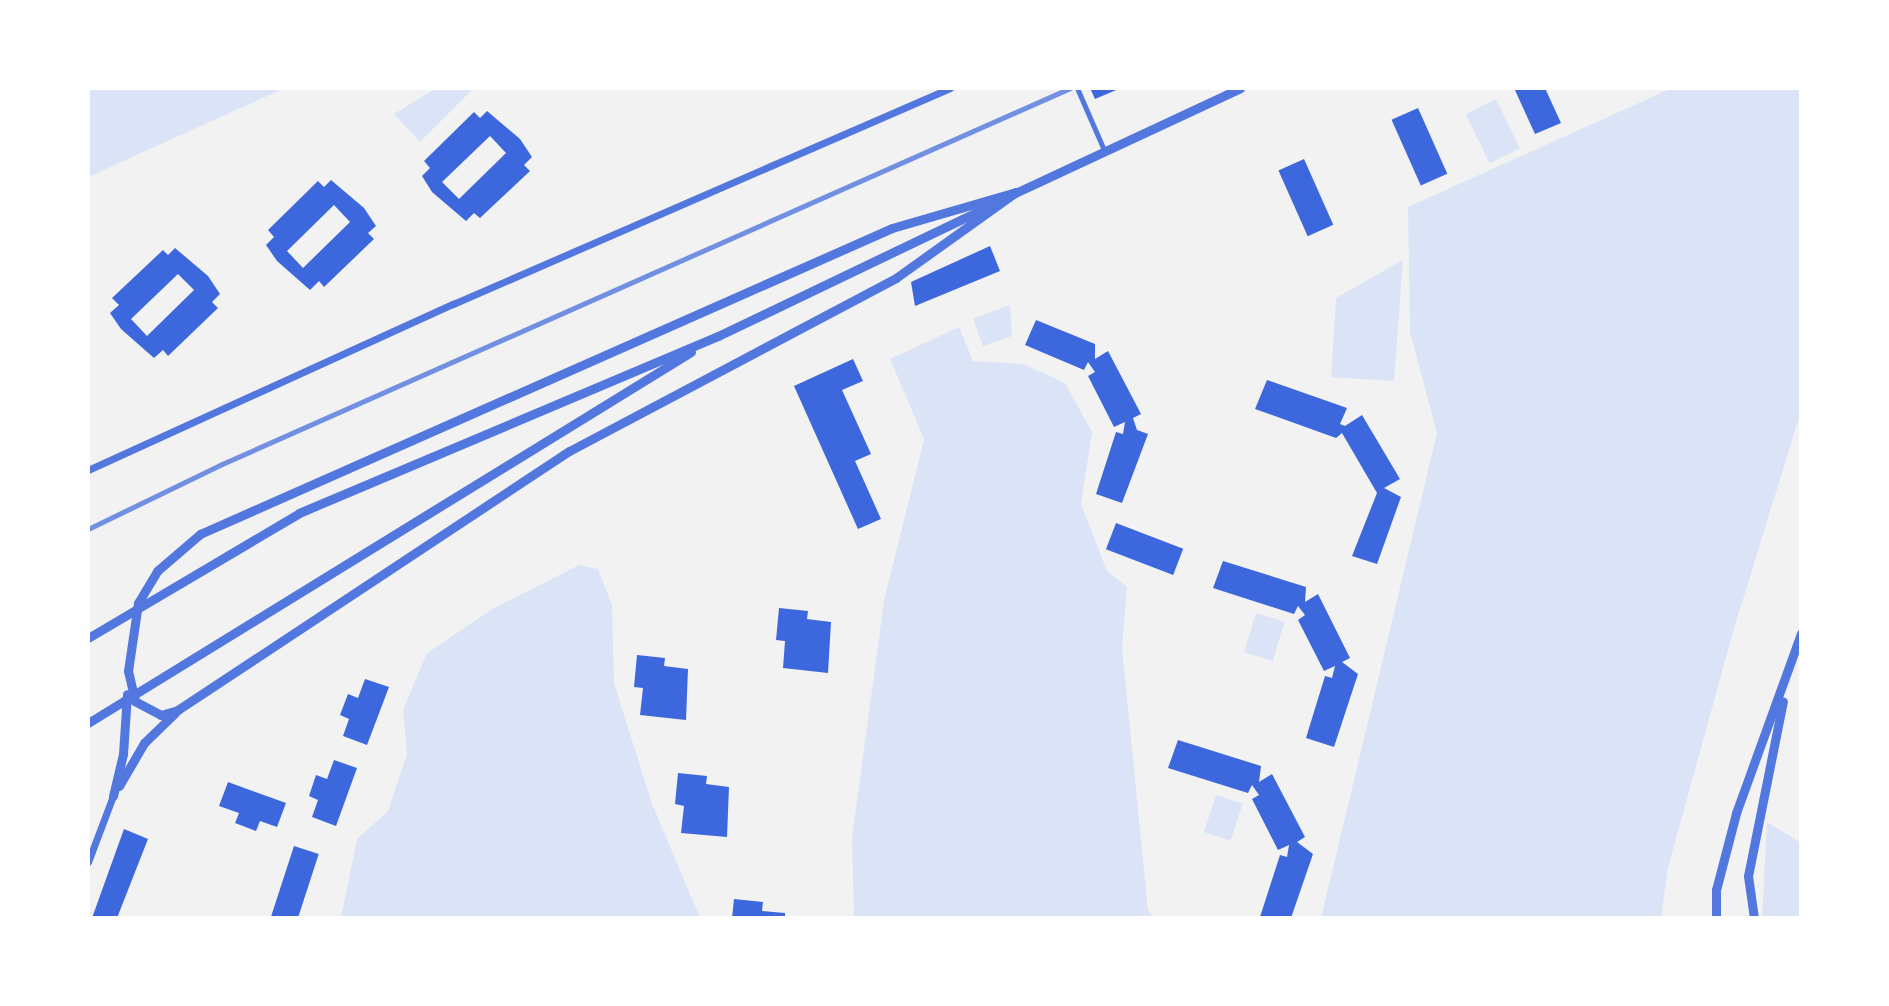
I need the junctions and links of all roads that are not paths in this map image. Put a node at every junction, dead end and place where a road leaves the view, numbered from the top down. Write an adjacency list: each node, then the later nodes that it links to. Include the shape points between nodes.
1 (950, 88): 7 (street, via 425,316)
2 (1077, 88): 4 (street)
3 (1240, 88): 4 (street)
4 (1105, 152): 5 (street)
5 (1016, 192): 6 (street); 10 (street, via 892,228 200,534 157,571 138,603); 12 (street, via 896,278 569,451)
6 (718, 336): 9 (street, via 299,513); 13 (street)
7 (88, 470)
8 (1801, 633): 11 (street)
9 (88, 638)
10 (128, 671): 12 (street, via 135,701 146,711 161,715); 14 (street, via 123,754)
11 (1789, 674): 16 (street, via 1736,813 1716,890); 17 (street, via 1748,876)
12 (178, 710): 14 (street, via 144,743)
13 (88, 723)
14 (113, 796): 15 (street)
15 (88, 862)
16 (1716, 918)
17 (1754, 918)

